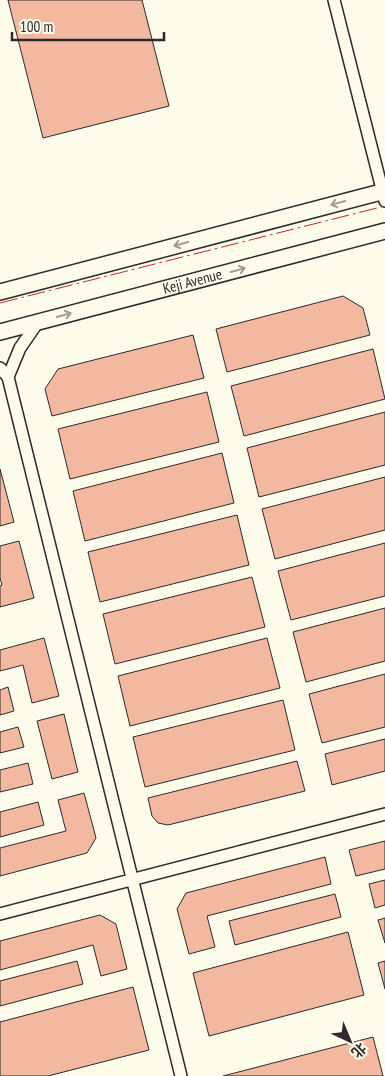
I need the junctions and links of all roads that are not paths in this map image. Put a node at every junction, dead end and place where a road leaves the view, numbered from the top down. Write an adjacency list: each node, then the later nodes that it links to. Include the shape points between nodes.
1 (334, 0): 2 (street)
2 (384, 195): 4 (main road, one-way to 4)
3 (385, 231): 5 (main road, Keji Avenue, one-way to 3)
4 (0, 292)
5 (38, 322): 6 (main road, Keji Avenue); 8 (street, via 20,348)
6 (0, 332)
7 (0, 368): 8 (street)
8 (8, 376): 10 (street)
9 (385, 814): 10 (street)
10 (133, 879): 11 (street); 12 (street)
11 (0, 914)
12 (181, 1076)

